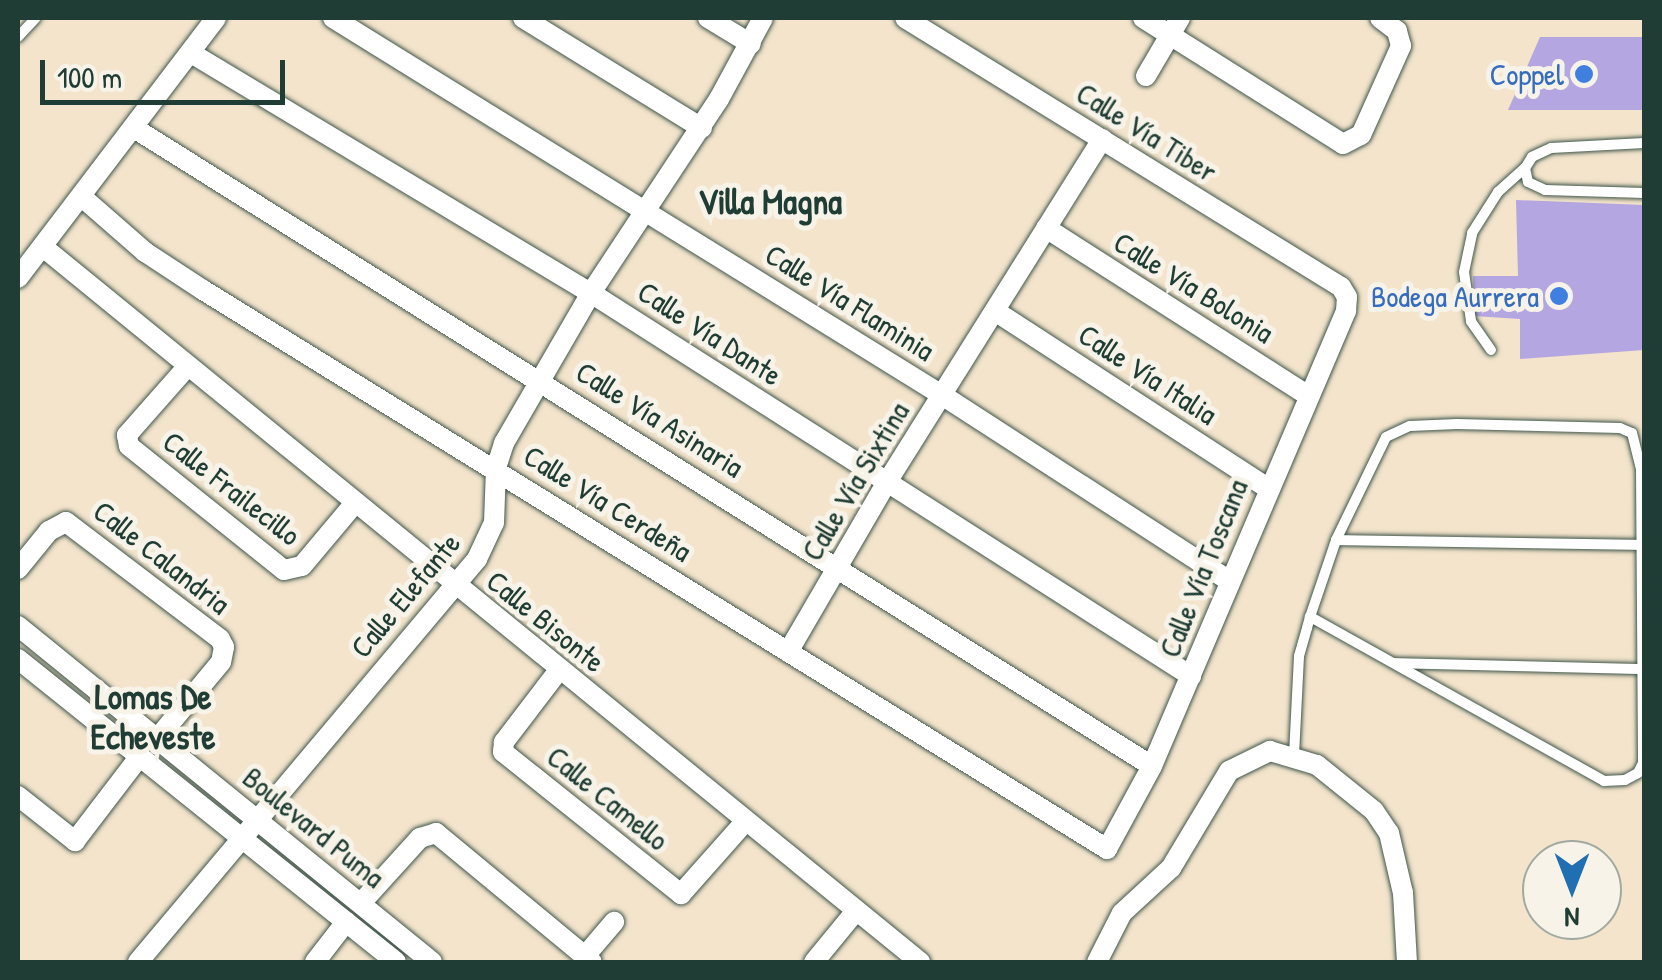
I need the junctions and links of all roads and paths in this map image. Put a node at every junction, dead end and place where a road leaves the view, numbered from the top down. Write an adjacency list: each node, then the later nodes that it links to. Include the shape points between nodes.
1 (36, 18): 11 (lane)
2 (216, 18): 13 (street)
3 (333, 18): 22 (street, Calle Vía Flaminia)
4 (523, 18): 16 (street)
5 (708, 18): 12 (street)
6 (763, 18): 12 (street, Calle Elefante)
7 (905, 18): 17 (street, Calle Vía Tiber)
8 (1143, 18): 10 (street)
9 (1386, 22): 10 (street, via 1400,38 1398,55 1362,134 1342,144)
10 (1176, 26): 14 (street)
11 (18, 37)
12 (751, 44): 16 (street, Calle Elefante)
13 (191, 52): 15 (street); 26 (street, Calle Vía Dante)
14 (1146, 76)
15 (134, 128): 21 (street); 31 (street, Calle Vía Asinaria)
16 (702, 128): 22 (street, Calle Elefante)
17 (1102, 140): 23 (street, Calle Vía Sixtina); 27 (street, Calle Vía Tiber, via 1341,286)
18 (1644, 143): 19 (lane, via 1551,148)
19 (1525, 168): 20 (lane, via 1528,182 1546,190); 29 (lane, via 1498,192 1472,233 1464,272 1471,321)
20 (1644, 194)
21 (82, 197): 24 (street); 34 (street, Calle Vía Cerdeña, via 145,252 203,290)
22 (646, 211): 26 (street, Calle Elefante); 32 (street, Calle Vía Flaminia)
23 (1046, 228): 28 (street, Calle Vía Sixtina); 33 (street, Calle Vía Bolonia)
24 (42, 248): 25 (street); 30 (street, Calle Bisonte)
25 (18, 278)
26 (591, 293): 31 (street, Calle Elefante); 35 (street, Calle Vía Dante)
27 (1348, 304): 33 (street, Calle Vía Toscana)
28 (995, 311): 32 (street, Calle Vía Sixtina); 36 (street, Calle Vía Italia)
29 (1491, 350)
30 (187, 367): 37 (street, Calle Bisonte); 37 (street, Calle Frailecillo, via 127,443 284,570 302,566)
31 (540, 379): 34 (street, Calle Elefante); 40 (street, Calle Vía Asinaria)
32 (942, 395): 35 (street, Calle Vía Sixtina); 42 (street, Calle Vía Flaminia)
33 (1309, 396): 36 (street, Calle Vía Toscana)
34 (496, 468): 43 (street, Calle Elefante, via 488,542); 46 (street, Calle Vía Cerdeña)
35 (888, 482): 40 (street, Calle Vía Sixtina); 51 (street, Calle Vía Dante)
36 (1268, 488): 42 (street, Calle Vía Toscana)
37 (354, 504): 43 (street, Calle Bisonte)
38 (1336, 540): 39 (lane); 39 (lane, via 1386,438 1410,426 1457,424 1632,433 1641,469); 44 (lane)
39 (1642, 545): 49 (lane)
40 (838, 566): 46 (street, Calle Vía Sixtina); 55 (street, Calle Vía Asinaria)
41 (18, 569): 52 (street, Calle Calandria, via 59,523 72,524 212,631 224,647 221,662)
42 (1229, 581): 51 (street, Calle Vía Toscana)
43 (454, 584): 50 (street, Calle Bisonte); 57 (street, Calle Elefante)
44 (1310, 617): 48 (lane); 53 (lane, via 1299,656)
45 (18, 626): 52 (street, Boulevard Puma)
46 (788, 652): 60 (street, Calle Vía Cerdeña)
47 (18, 659): 54 (street, Boulevard Puma)
48 (1392, 663): 49 (lane); 49 (lane, via 1604,781 1625,780 1643,763)
49 (1644, 669)
50 (559, 670): 58 (street, Calle Bisonte); 58 (street, Calle Camello, via 503,752 676,892 688,890)
51 (1191, 676): 55 (street, Calle Vía Toscana)
52 (156, 739): 57 (street, Boulevard Puma)
53 (1294, 755): 72 (street, via 1255,754 1229,771 1172,868 1130,904); 73 (street, via 1353,793 1389,834 1403,892)
54 (140, 756): 56 (street, via 75,841); 59 (street, Boulevard Puma)
55 (1152, 766): 60 (street, Calle Vía Toscana)
56 (18, 796)
57 (257, 819): 59 (street, Calle Elefante); 61 (street, Boulevard Puma)
58 (744, 823): 62 (street, Calle Bisonte)
59 (240, 837): 63 (street, Boulevard Puma); 66 (street, Calle Elefante)
60 (1107, 850)
61 (361, 904): 65 (street, via 424,835 441,837); 69 (street, Boulevard Puma)
62 (855, 912): 70 (street); 71 (street, Calle Bisonte)
63 (346, 922): 67 (street); 68 (street, Boulevard Puma)
64 (614, 922): 65 (street)
65 (588, 959)
66 (138, 962)
67 (315, 962)
68 (396, 962)
69 (432, 962)
70 (814, 962)
71 (920, 962)
72 (1097, 962)
73 (1407, 962)

